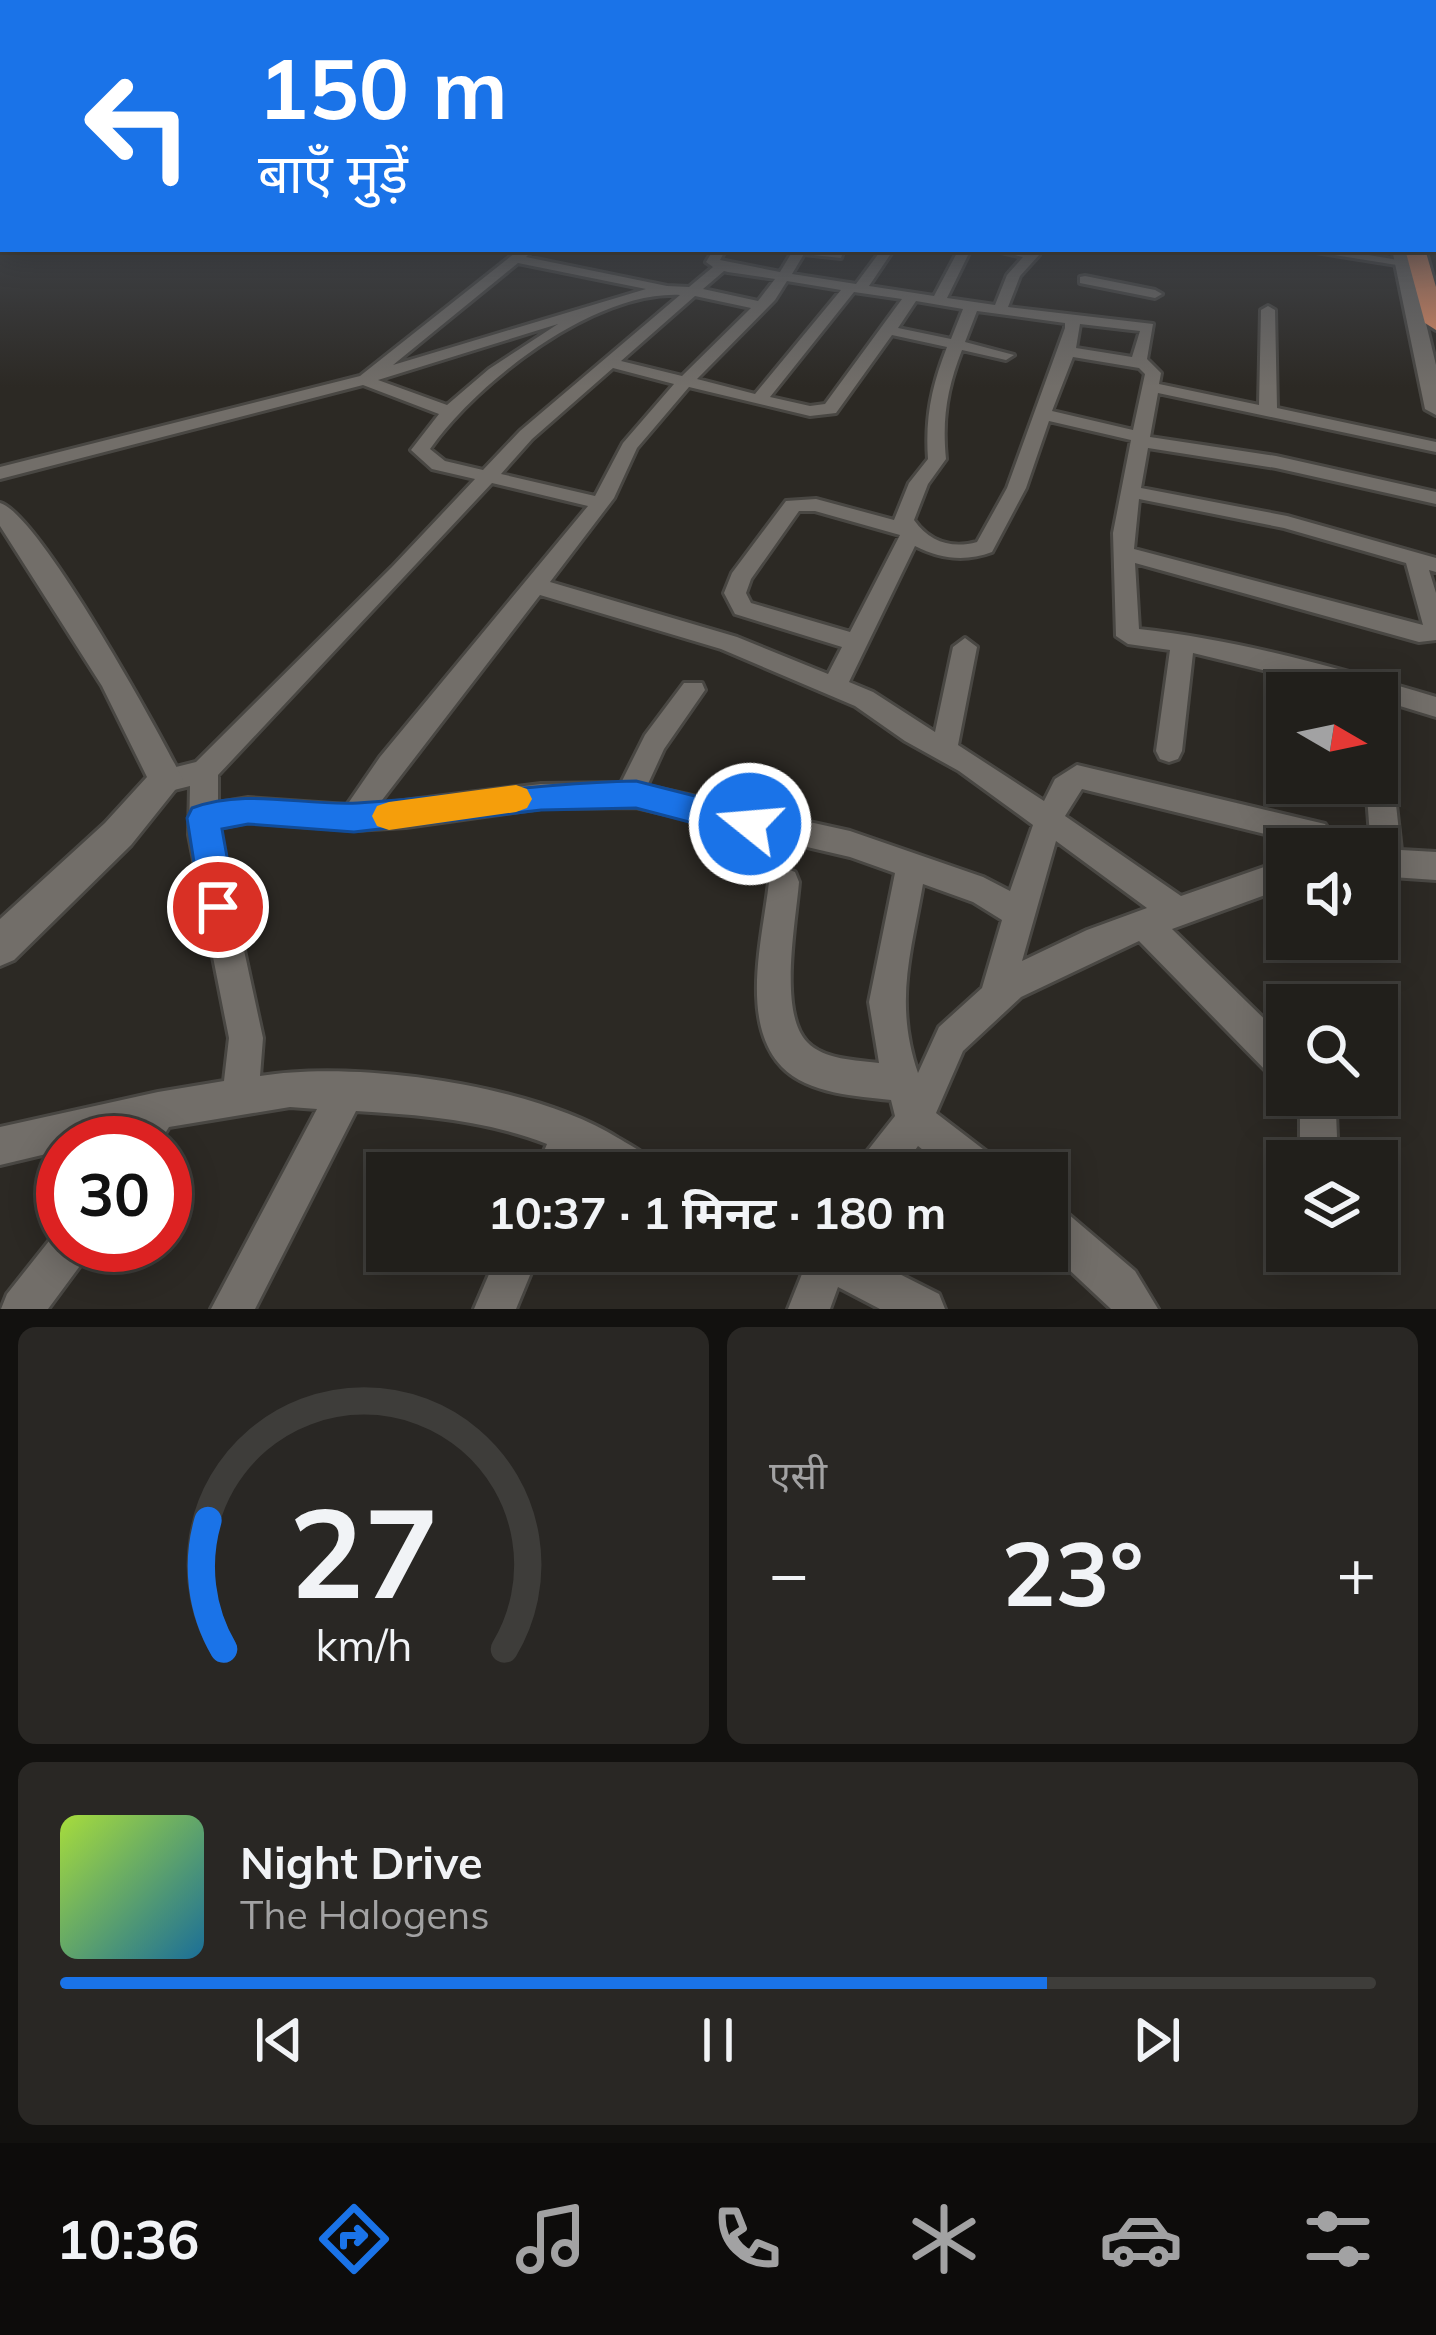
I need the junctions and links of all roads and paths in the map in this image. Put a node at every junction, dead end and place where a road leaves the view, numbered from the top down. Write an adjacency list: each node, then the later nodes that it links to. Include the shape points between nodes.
1 (508, 265): 31 (street)
2 (567, 265): 13 (street)
3 (715, 265): 14 (street)
4 (745, 265): 11 (street)
5 (791, 265): 11 (street)
6 (874, 265): 12 (street)
7 (957, 265): 17 (street)
8 (1023, 265): 21 (street)
9 (1408, 265): 35 (street)
10 (1411, 265): 24 (highway)
11 (785, 277): 12 (street); 20 (street)
12 (856, 286): 16 (street); 34 (street)
13 (667, 290): 14 (street); 18 (street)
14 (691, 292): 20 (street); 29 (street)
15 (1155, 293): 23 (street, via 1090,273)
16 (910, 294): 17 (street); 25 (street)
17 (940, 298): 19 (street)
18 (606, 304): 31 (street); 36 (street, via 485,380)
19 (973, 304): 21 (street); 26 (street)
20 (760, 306): 32 (street)
21 (1000, 309): 23 (street)
22 (1268, 310): 37 (street)
23 (1076, 319): 27 (street); 30 (street, via 1148,327)
24 (1436, 323)
25 (888, 330): 26 (street); 34 (street, via 830,409)
26 (956, 345): 28 (street); 47 (street, via 940,385 937,459 906,508)
27 (1066, 350): 30 (street); 38 (street)
28 (1006, 355)
29 (611, 363): 32 (street); 42 (street)
30 (1142, 364): 33 (street, via 1153,373)
31 (366, 379): 36 (street); 41 (street)
32 (685, 382): 34 (street); 45 (street, via 629,447)
33 (1152, 387): 37 (street); 39 (street)
34 (759, 400)
35 (1436, 410)
36 (451, 412): 42 (street, via 420,450 439,465)
37 (1268, 412): 40 (street)
38 (1043, 414): 39 (street); 47 (street, via 1022,485 985,547 965,554)
39 (1140, 439): 43 (street); 44 (street)
40 (1436, 447)
41 (0, 473)
42 (488, 479): 45 (street); 62 (street)
43 (1129, 491): 48 (street); 49 (street, via 1287,522)
44 (1436, 498)
45 (600, 503): 50 (street)
46 (0, 511): 63 (street, via 116,681)
47 (908, 532): 53 (street); 53 (street, via 793,505 740,578 742,608)
48 (1123, 553): 51 (street, via 1419,634); 52 (street, via 1128,636)
49 (1426, 562): 51 (street, via 1420,589)
50 (534, 585): 56 (street, via 729,643); 66 (street)
51 (1436, 632)
52 (1184, 641): 55 (street); 61 (street)
53 (858, 644): 56 (street)
54 (965, 646): 60 (street)
55 (1318, 672)
56 (835, 685): 60 (street)
57 (693, 690): 64 (street)
58 (1398, 697): 59 (street)
59 (1436, 707)
60 (944, 750): 67 (street)
61 (1169, 751)
62 (204, 771): 63 (street); 65 (street)
63 (166, 780): 77 (street)
64 (629, 795): 66 (street, via 541,796); 71 (street, via 803,830)
65 (203, 818): 66 (street, via 248,810); 82 (street, via 246,1038)
66 (354, 818)
67 (1046, 821): 68 (street, via 1068,780 1090,776); 74 (street); 75 (street)
68 (1295, 828)
69 (1398, 863): 70 (street)
70 (1436, 866)
71 (910, 868): 75 (street, via 983,891); 80 (street, via 886,1002)
72 (1266, 881): 74 (street)
73 (784, 882): 80 (street, via 780,1033 796,1056 824,1070)
74 (1179, 913): 76 (street)
75 (1022, 916): 78 (street)
76 (1145, 925): 78 (street, via 1098,941); 79 (street)
77 (0, 946)
78 (996, 997): 85 (street, via 951,1039)
79 (1266, 1045)
80 (903, 1084): 85 (street)
81 (346, 1092): 82 (street); 86 (street, via 512,1112); 98 (street)
82 (240, 1097): 83 (street)
83 (158, 1110): 84 (street); 87 (street)
84 (154, 1116)
85 (914, 1120): 90 (street); 91 (street)
86 (571, 1134): 88 (street); 89 (street)
87 (0, 1146)
88 (563, 1152)
89 (602, 1152)
90 (890, 1152)
91 (955, 1152)
92 (1068, 1240): 102 (street)
93 (50, 1272): 97 (street)
94 (511, 1272): 99 (street)
95 (819, 1272): 100 (street)
96 (857, 1272): 101 (street)
97 (22, 1309)
98 (232, 1309)
99 (495, 1309)
100 (809, 1309)
101 (925, 1309)
102 (1137, 1309)

